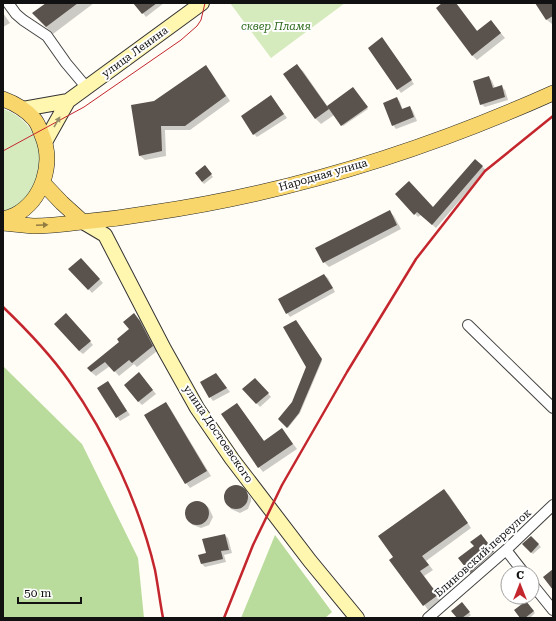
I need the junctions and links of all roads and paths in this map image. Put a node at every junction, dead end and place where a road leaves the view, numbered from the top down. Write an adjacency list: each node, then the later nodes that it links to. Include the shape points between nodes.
1 (8, 3): 3 (street, via 23,20 47,36)
2 (202, 3): 3 (street, улица Ленина)
3 (87, 88): 6 (street, улица Ленина)
4 (553, 93): 11 (main road, Народная улица, via 514,111 345,170 246,196 184,208)
5 (3, 99): 7 (main road)
6 (68, 101): 7 (street); 8 (street, one-way to 6)
7 (23, 109): 8 (main road, via 35,119)
8 (45, 142): 9 (main road, via 48,163)
9 (43, 183): 10 (main road, via 32,202 15,215); 11 (main road)
10 (3, 219)
11 (83, 222): 12 (main road, Народная улица, one-way to 11, via 34,226); 20 (street, улица Достоевского, via 105,235 164,350 193,401 232,459)
12 (3, 223)
13 (468, 325): 14 (street)
14 (553, 408)
15 (553, 505): 16 (street, Блиновский переулок)
16 (506, 550): 17 (street); 21 (street, Блиновский переулок)
17 (518, 565)
18 (540, 594): 19 (street)
19 (553, 610)
20 (357, 618)
21 (428, 618)

